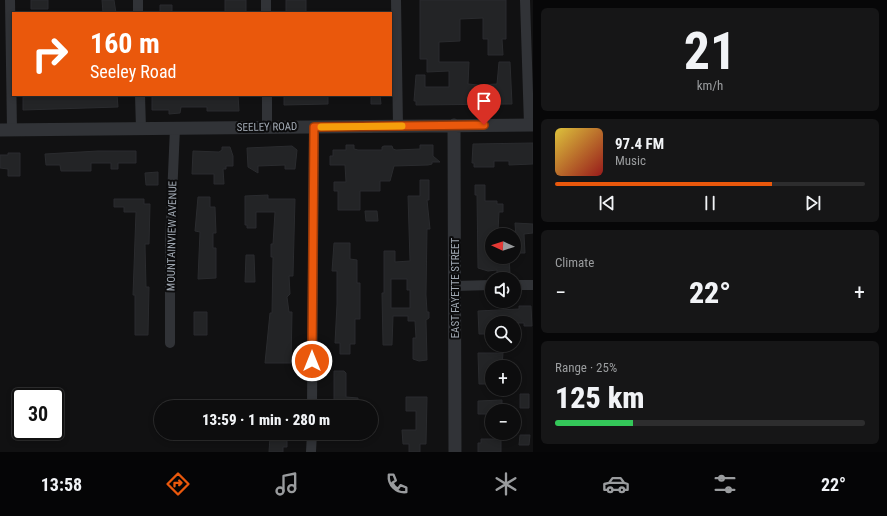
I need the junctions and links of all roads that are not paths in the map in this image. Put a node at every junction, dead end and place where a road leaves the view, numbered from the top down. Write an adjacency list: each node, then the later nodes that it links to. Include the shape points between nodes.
1 (10, 0): 17 (street)
2 (138, 0): 6 (street)
3 (266, 0): 7 (street)
4 (396, 0): 12 (street)
5 (525, 0): 11 (street)
6 (138, 12)
7 (266, 12)
8 (140, 96): 16 (street)
9 (267, 96): 13 (street)
10 (454, 125): 11 (street, SEELEY ROAD); 12 (street, SEELEY ROAD); 21 (street, EAST FAYETTE STREET)
11 (531, 125)
12 (398, 126): 14 (street, SEELEY ROAD)
13 (267, 127): 14 (street, SEELEY ROAD); 15 (street, SEELEY ROAD)
14 (314, 127): 23 (street)
15 (175, 128): 16 (street, SEELEY ROAD); 22 (street, MOUNTAINVIEW AVENUE, via 170,242)
16 (141, 129): 17 (street, SEELEY ROAD)
17 (6, 130)
18 (485, 285): 21 (street)
19 (521, 285): 20 (street)
20 (533, 285)
21 (455, 286): 26 (street, EAST FAYETTE STREET)
22 (170, 343)
23 (312, 400)
24 (312, 440): 25 (street)
25 (311, 452)
26 (455, 452)

